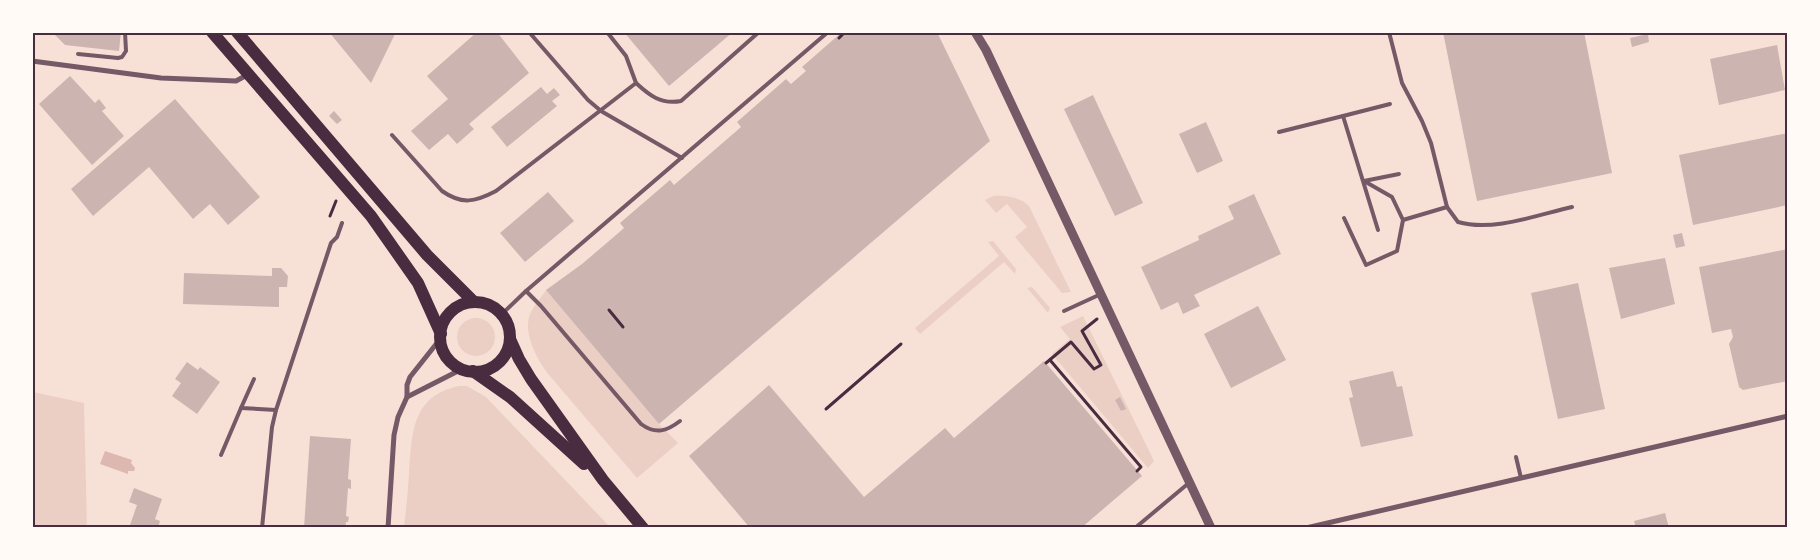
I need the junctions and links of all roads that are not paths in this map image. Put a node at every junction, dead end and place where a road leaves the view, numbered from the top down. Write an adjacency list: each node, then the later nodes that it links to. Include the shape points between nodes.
1 (125, 32): 12 (lane, via 126,51 122,57)
2 (212, 32): 14 (main road)
3 (237, 32): 32 (main road, via 427,255)
4 (530, 32): 17 (lane)
5 (607, 32): 15 (lane, via 626,56)
6 (759, 32): 15 (lane, via 681,101 661,101)
7 (828, 32): 21 (lane)
8 (975, 32): 11 (street)
9 (982, 32): 11 (street)
10 (1390, 32): 25 (lane, via 1402,83 1431,142)
11 (986, 50): 31 (street)
12 (78, 54)
13 (32, 61): 14 (street, via 166,79 236,80)
14 (248, 74): 35 (main road, via 344,183 408,266 426,298)
15 (636, 82): 17 (lane)
16 (1390, 104): 18 (lane)
17 (601, 111): 20 (lane, via 496,191 466,201 442,191); 21 (lane)
18 (1343, 116): 19 (lane); 23 (lane)
19 (1280, 132)
20 (392, 135)
21 (682, 158): 30 (lane)
22 (1399, 174): 23 (lane)
23 (1364, 181): 27 (lane, via 1392,197); 29 (lane)
24 (1572, 206): 25 (lane, via 1477,226 1458,222)
25 (1447, 207): 27 (lane)
26 (1344, 218): 27 (lane, via 1366,265 1397,251)
27 (1403, 220)
28 (342, 223): 41 (lane, via 331,243)
29 (1378, 230)
30 (526, 291): 34 (lane); 43 (lane, via 642,424 662,431)
31 (1101, 294): 33 (lane); 48 (street)
32 (474, 302): 34 (main road, via 489,305); 35 (main road, via 462,304 450,313)
33 (1064, 311)
34 (502, 314): 36 (main road, via 508,323)
35 (441, 336): 37 (main road, via 445,354 454,364); 39 (street, via 410,378)
36 (510, 339): 37 (main road, via 505,355 498,363 484,370); 47 (main road, via 531,379)
37 (468, 370): 39 (street); 47 (main road, via 510,397)
38 (254, 379): 40 (lane)
39 (407, 398): 50 (street, via 394,435)
40 (241, 408): 41 (lane); 44 (lane)
41 (276, 410): 49 (lane)
42 (1788, 416): 46 (street)
43 (680, 421)
44 (221, 455)
45 (1516, 457): 46 (lane)
46 (1521, 478): 54 (street)
47 (602, 480): 51 (main road)
48 (1190, 482): 52 (lane); 53 (street)
49 (262, 528)
50 (388, 528)
51 (643, 528)
52 (1135, 528)
53 (1211, 528)
54 (1306, 528)

